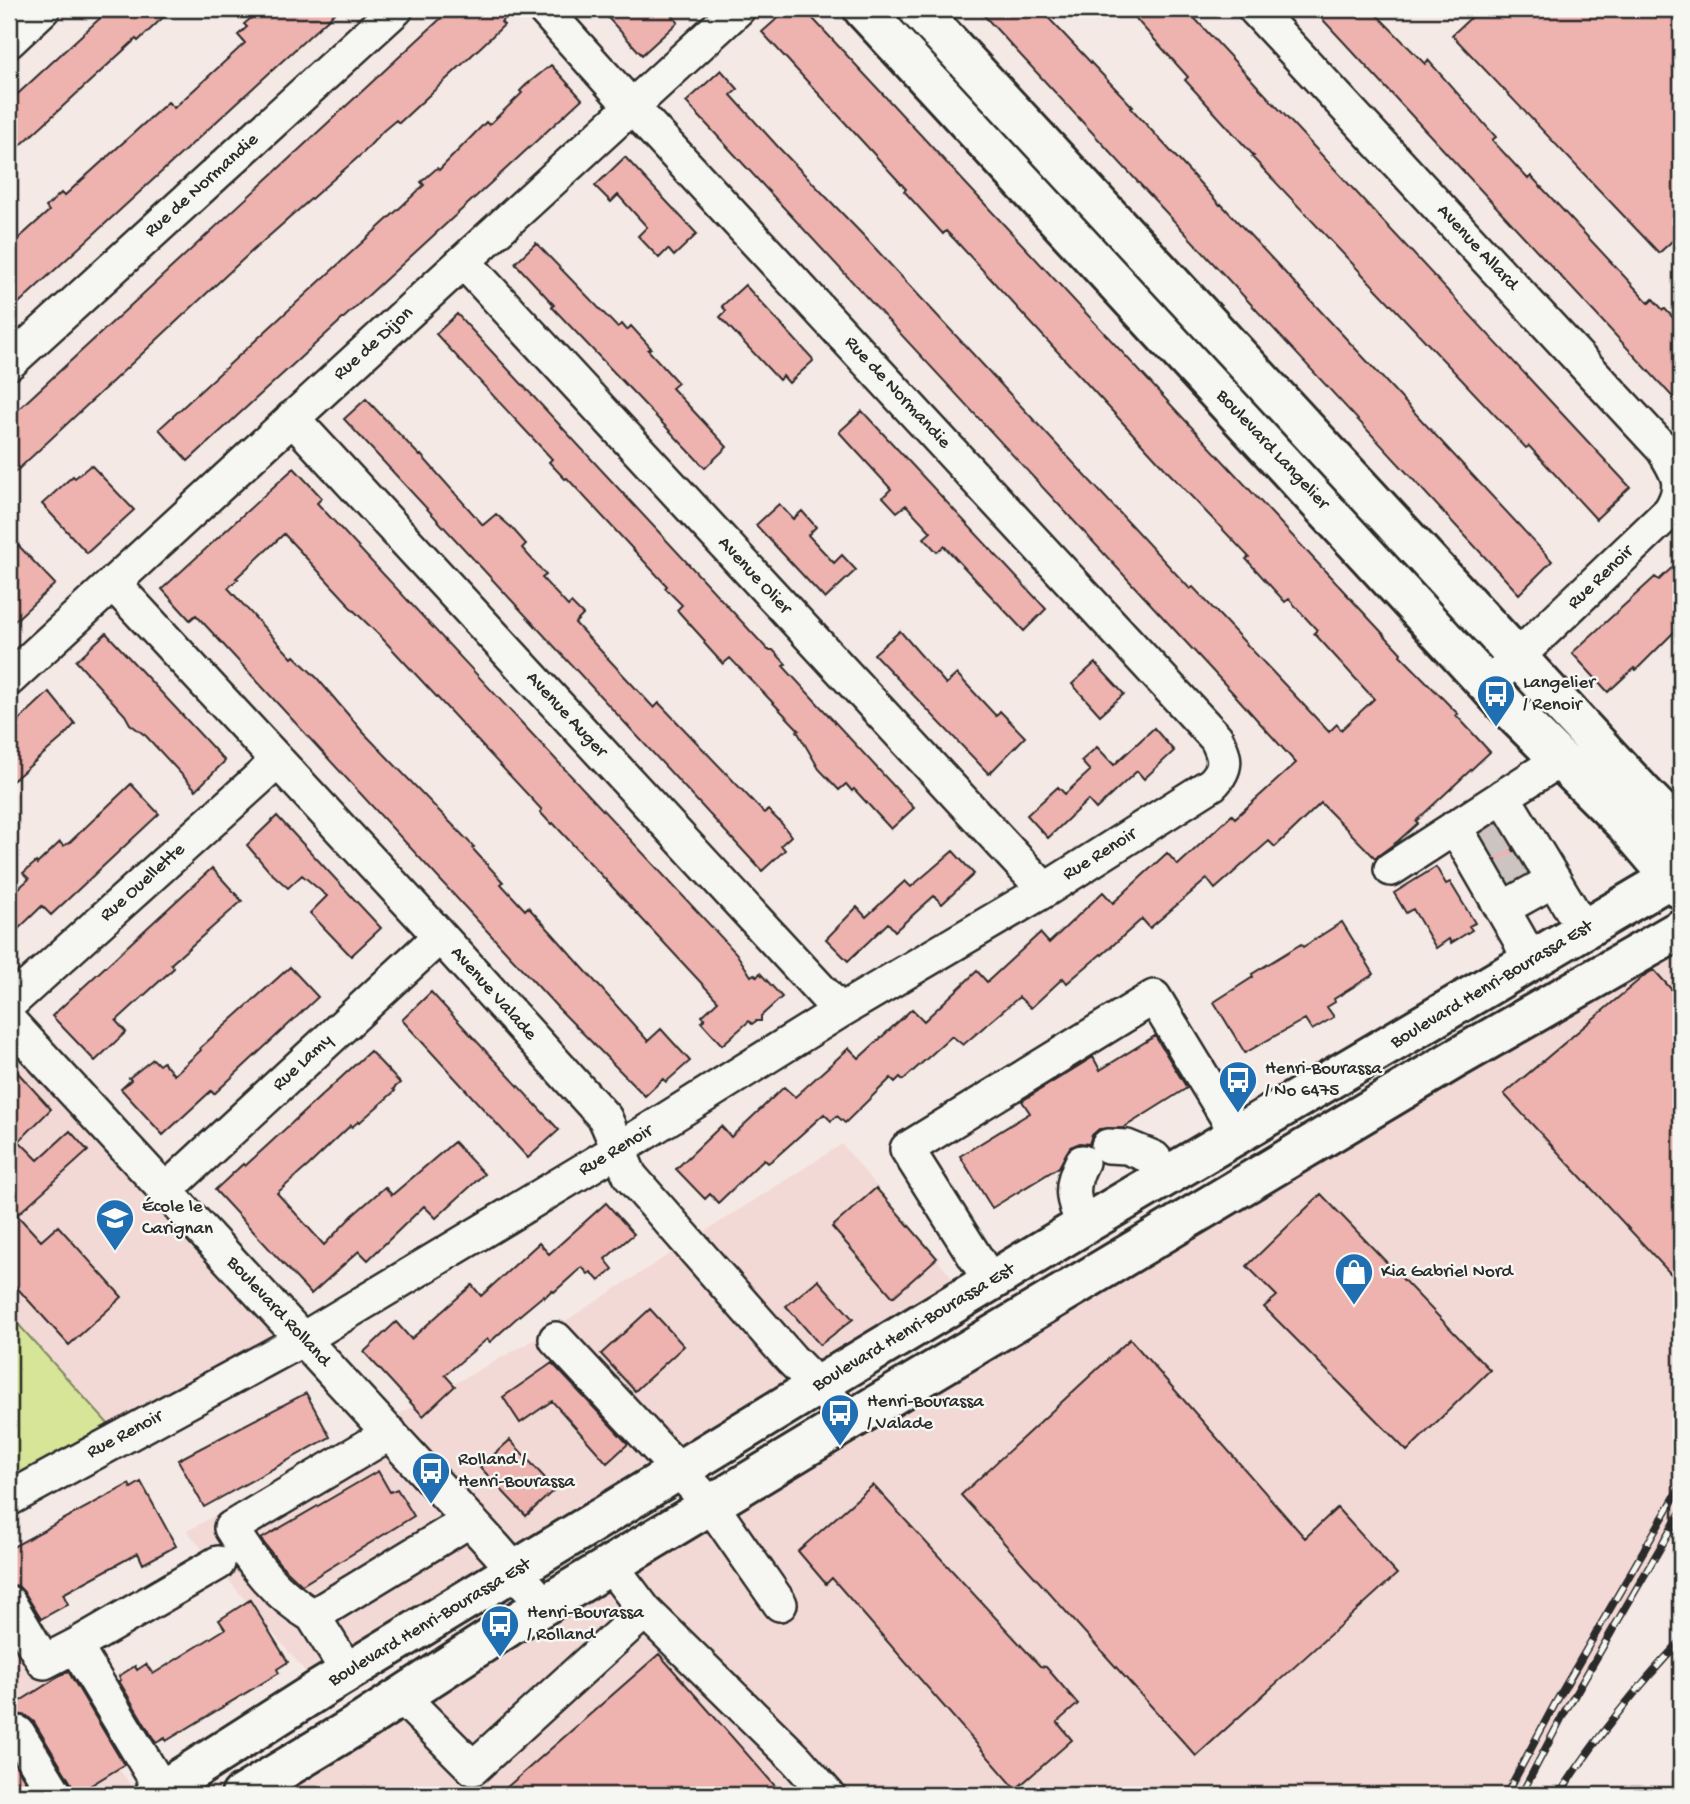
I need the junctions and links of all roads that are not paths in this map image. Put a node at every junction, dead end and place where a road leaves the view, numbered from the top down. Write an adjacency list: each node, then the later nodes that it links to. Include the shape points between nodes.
1 (43, 9): 8 (street)
2 (396, 9): 11 (street, Rue de Normandie)
3 (544, 9): 9 (street, Rue de Normandie)
4 (738, 9): 9 (street, Rue de Dijon)
5 (863, 9): 17 (main road, Boulevard Langelier)
6 (918, 9): 15 (main road, Boulevard Langelier)
7 (1255, 9): 13 (street, Avenue Allard, via 1663,449 1679,480)
8 (9, 41)
9 (631, 106): 10 (street, Rue de Dijon); 20 (street, Rue de Normandie, via 1216,738 1224,764)
10 (464, 262): 12 (street, Rue de Dijon); 27 (street, Avenue Olier)
11 (9, 363)
12 (292, 418): 14 (street, Rue de Dijon); 33 (street, Avenue Auger)
13 (1678, 497): 15 (street, Rue Renoir, via 1670,511)
14 (113, 583): 16 (street, Rue de Dijon); 19 (street, Avenue Valade)
15 (1518, 658): 17 (street, Rue Renoir); 22 (main road, Boulevard Langelier)
16 (9, 679)
17 (1489, 684): 18 (main road, Boulevard Langelier)
18 (1561, 760): 21 (street); 26 (main road, Boulevard Langelier)
19 (278, 761): 30 (street, Avenue Valade); 32 (street, Rue Ouellette)
20 (1212, 784): 27 (street, Rue Renoir)
21 (1503, 796): 23 (street); 23 (street)
22 (1681, 832)
23 (1487, 837): 24 (street); 25 (street); 25 (street)
24 (1391, 869)
25 (1518, 879): 29 (street); 31 (street, via 1519,937)
26 (1678, 880): 29 (main road, Boulevard Henri-Bourassa Est)
27 (1045, 890): 33 (street, Rue Renoir)
28 (1681, 929): 38 (main road)
29 (1584, 930): 31 (main road, Boulevard Henri-Bourassa Est)
30 (440, 936): 37 (street, Avenue Valade, via 605,1118); 40 (street, Rue Lamy)
31 (1530, 962): 35 (main road, Boulevard Henri-Bourassa Est)
32 (9, 1004)
33 (840, 1012): 37 (street, Rue Renoir)
34 (9, 1021): 40 (street, Boulevard Rolland)
35 (1274, 1114): 36 (main road, Boulevard Henri-Bourassa Est); 38 (street)
36 (1238, 1135): 39 (main road, Boulevard Henri-Bourassa Est); 42 (street, via 1154,997 907,1149)
37 (619, 1149): 43 (street, Rue Renoir); 45 (street, Avenue Valade, via 630,1176)
38 (1301, 1152): 46 (main road)
39 (1167, 1177): 41 (main road, Boulevard Henri-Bourassa Est); 41 (street, via 1154,1158 1127,1147 1095,1154 1074,1183 1074,1206)
40 (165, 1191): 43 (street, Boulevard Rolland)
41 (1084, 1225): 42 (main road, Boulevard Henri-Bourassa Est)
42 (991, 1282): 45 (main road, Boulevard Henri-Bourassa Est)
43 (303, 1339): 47 (street, Boulevard Rolland); 49 (street, Rue Renoir)
44 (556, 1339): 48 (street)
45 (817, 1386): 46 (street, Avenue Valade); 48 (main road, Boulevard Henri-Bourassa Est)
46 (850, 1420): 50 (main road)
47 (390, 1433): 51 (street, Boulevard Rolland); 59 (street, via 231,1528 252,1563 288,1601)
48 (679, 1470): 50 (street); 54 (main road, Boulevard Henri-Bourassa Est)
49 (9, 1499)
50 (711, 1505): 53 (main road); 56 (street)
51 (470, 1520): 54 (street, Boulevard Rolland); 59 (street)
52 (218, 1563): 60 (street)
53 (611, 1566): 57 (main road); 58 (street)
54 (515, 1571): 57 (street, Boulevard Rolland); 61 (main road, Boulevard Henri-Bourassa Est)
55 (9, 1603): 60 (street, via 44,1662)
56 (780, 1604)
57 (545, 1606): 62 (main road)
58 (645, 1611): 62 (street, via 473,1768); 67 (street)
59 (313, 1616): 61 (street)
60 (75, 1646): 64 (street)
61 (348, 1672): 64 (main road, Boulevard Henri-Bourassa Est)
62 (401, 1696): 66 (main road)
63 (18, 1733): 65 (street)
64 (158, 1793)
65 (56, 1795)
66 (241, 1795)
67 (828, 1795)

